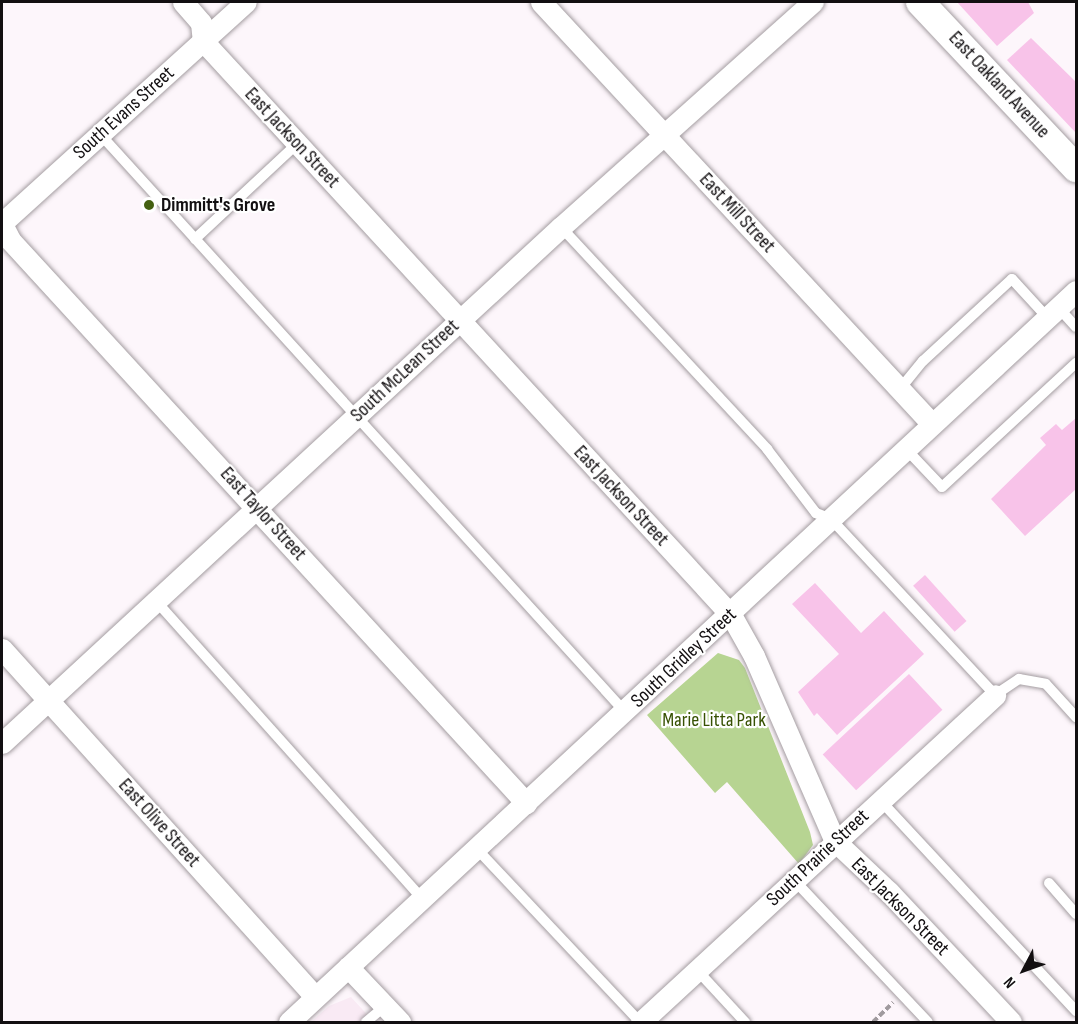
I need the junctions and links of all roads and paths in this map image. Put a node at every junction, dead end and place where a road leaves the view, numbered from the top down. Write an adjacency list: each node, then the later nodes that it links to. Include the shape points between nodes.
1 (183, 2): 6 (street, East Jackson Street, via 201,23)
2 (246, 2): 6 (street, South Evans Street)
3 (542, 2): 8 (street, East Mill Street)
4 (813, 2): 8 (street, South McLean Street)
5 (920, 2): 10 (main road, East Oakland Avenue)
6 (203, 41): 7 (street, South Evans Street); 9 (street, East Jackson Street)
7 (100, 134): 11 (street, South Evans Street); 13 (lane)
8 (665, 134): 12 (street, South McLean Street); 19 (street, East Mill Street)
9 (297, 144): 13 (lane); 16 (street, East Jackson Street)
10 (1077, 168)
11 (2, 224): 23 (street, East Taylor Street, via 10,240)
12 (561, 227): 16 (street, South McLean Street); 24 (lane, via 767,449 816,513)
13 (195, 239): 20 (lane)
14 (1077, 291): 15 (street, South Gridley Street)
15 (1052, 312): 17 (lane); 19 (lane, via 1012,279 923,361); 21 (street, South Gridley Street)
16 (460, 320): 20 (street, South McLean Street); 26 (street, East Jackson Street)
17 (1077, 327)
18 (1077, 363): 22 (lane, via 942,487)
19 (900, 389): 21 (street, East Mill Street)
20 (356, 416): 23 (street, South McLean Street); 30 (lane)
21 (932, 424): 22 (street, South Gridley Street)
22 (906, 449): 24 (street, South Gridley Street)
23 (257, 507): 25 (street, South McLean Street); 34 (street, East Taylor Street)
24 (831, 519): 26 (street, South Gridley Street); 28 (lane)
25 (156, 601): 29 (street, South McLean Street); 39 (lane)
26 (730, 615): 30 (street, South Gridley Street); 35 (street, East Jackson Street, via 754,656)
27 (2, 649): 29 (street, East Olive Street)
28 (995, 695): 31 (lane, via 1019,679 1046,684); 33 (street, South Prairie Street)
29 (48, 700): 32 (street, South McLean Street); 44 (street, East Olive Street)
30 (625, 712): 34 (street, South Gridley Street)
31 (1077, 717)
32 (2, 743)
33 (880, 800): 35 (street, South Prairie Street); 46 (lane)
34 (526, 803): 36 (street, South Gridley Street)
35 (835, 842): 37 (street, South Prairie Street); 54 (street, East Jackson Street, via 889,892)
36 (476, 848): 39 (street, South Gridley Street); 50 (lane)
37 (794, 880): 42 (street, South Prairie Street); 43 (lane)
38 (1049, 883): 40 (lane)
39 (422, 898): 41 (street, South Gridley Street)
40 (1077, 914)
41 (348, 968): 44 (street, South Gridley Street); 45 (street)
42 (697, 970): 50 (street, South Prairie Street); 51 (lane)
43 (902, 994): 52 (path); 53 (lane)
44 (315, 997): 47 (street, South Gridley Street)
45 (385, 1006): 48 (lane); 49 (street)
46 (1077, 1011)
47 (289, 1023)
48 (366, 1023)
49 (400, 1023)
50 (641, 1023)
51 (745, 1023)
52 (873, 1023)
53 (928, 1023)
54 (1011, 1023)

